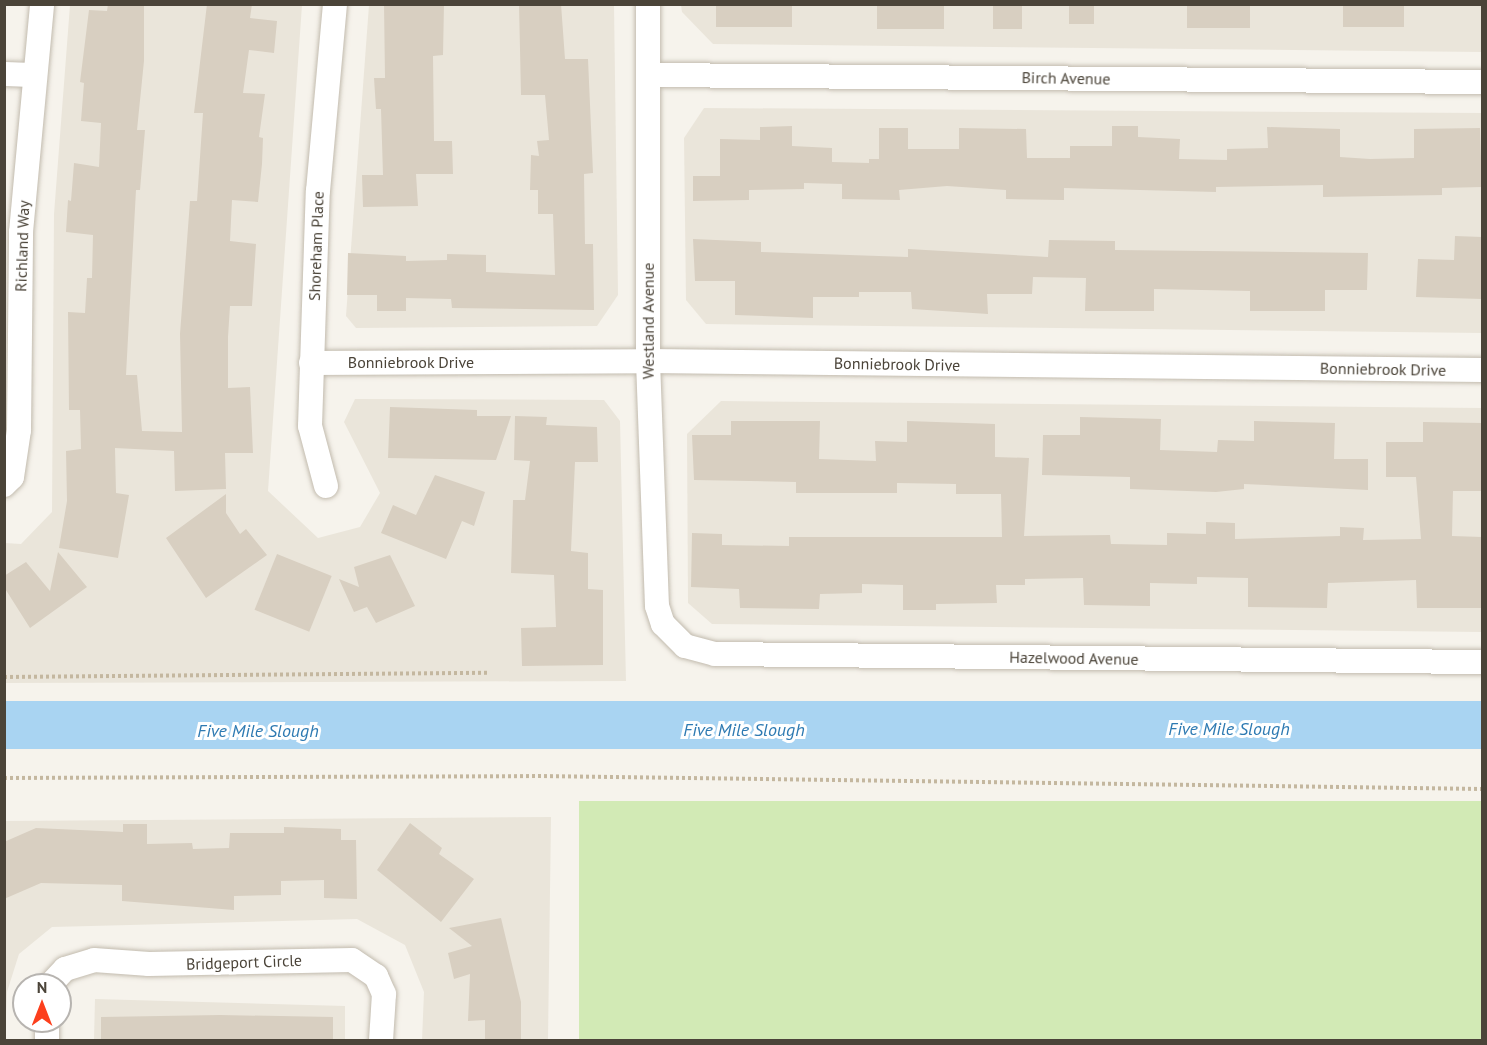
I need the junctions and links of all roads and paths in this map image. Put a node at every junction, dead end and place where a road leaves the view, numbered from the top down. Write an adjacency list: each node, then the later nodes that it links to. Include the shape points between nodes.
1 (42, 4): 5 (street, Richland Way)
2 (335, 4): 9 (street, Shoreham Place, via 318,191)
3 (648, 4): 6 (street, Westland Avenue)
4 (4, 74): 5 (street)
5 (33, 75): 10 (street, Richland Way)
6 (649, 75): 7 (street, Birch Avenue); 8 (street, Westland Avenue)
7 (1482, 82)
8 (648, 361): 9 (street, Bonniebrook Drive); 11 (street, Bonniebrook Drive); 14 (street, Westland Avenue, via 657,606)
9 (311, 363): 13 (street, Shoreham Place, via 310,426)
10 (12, 370): 12 (street, Richland Way, via 19,430 12,477)
11 (1482, 370)
12 (4, 485)
13 (326, 486)
14 (671, 634): 15 (street, Hazelwood Avenue, via 685,646 715,654)
15 (1482, 662)
16 (490, 673): 17 (path)
17 (4, 677)
18 (4, 778): 19 (path, via 538,776)
19 (1482, 789)
20 (61, 973): 21 (street, Bridgeport Circle, via 94,960 172,964 352,960 376,976 384,994)
21 (381, 1041)

